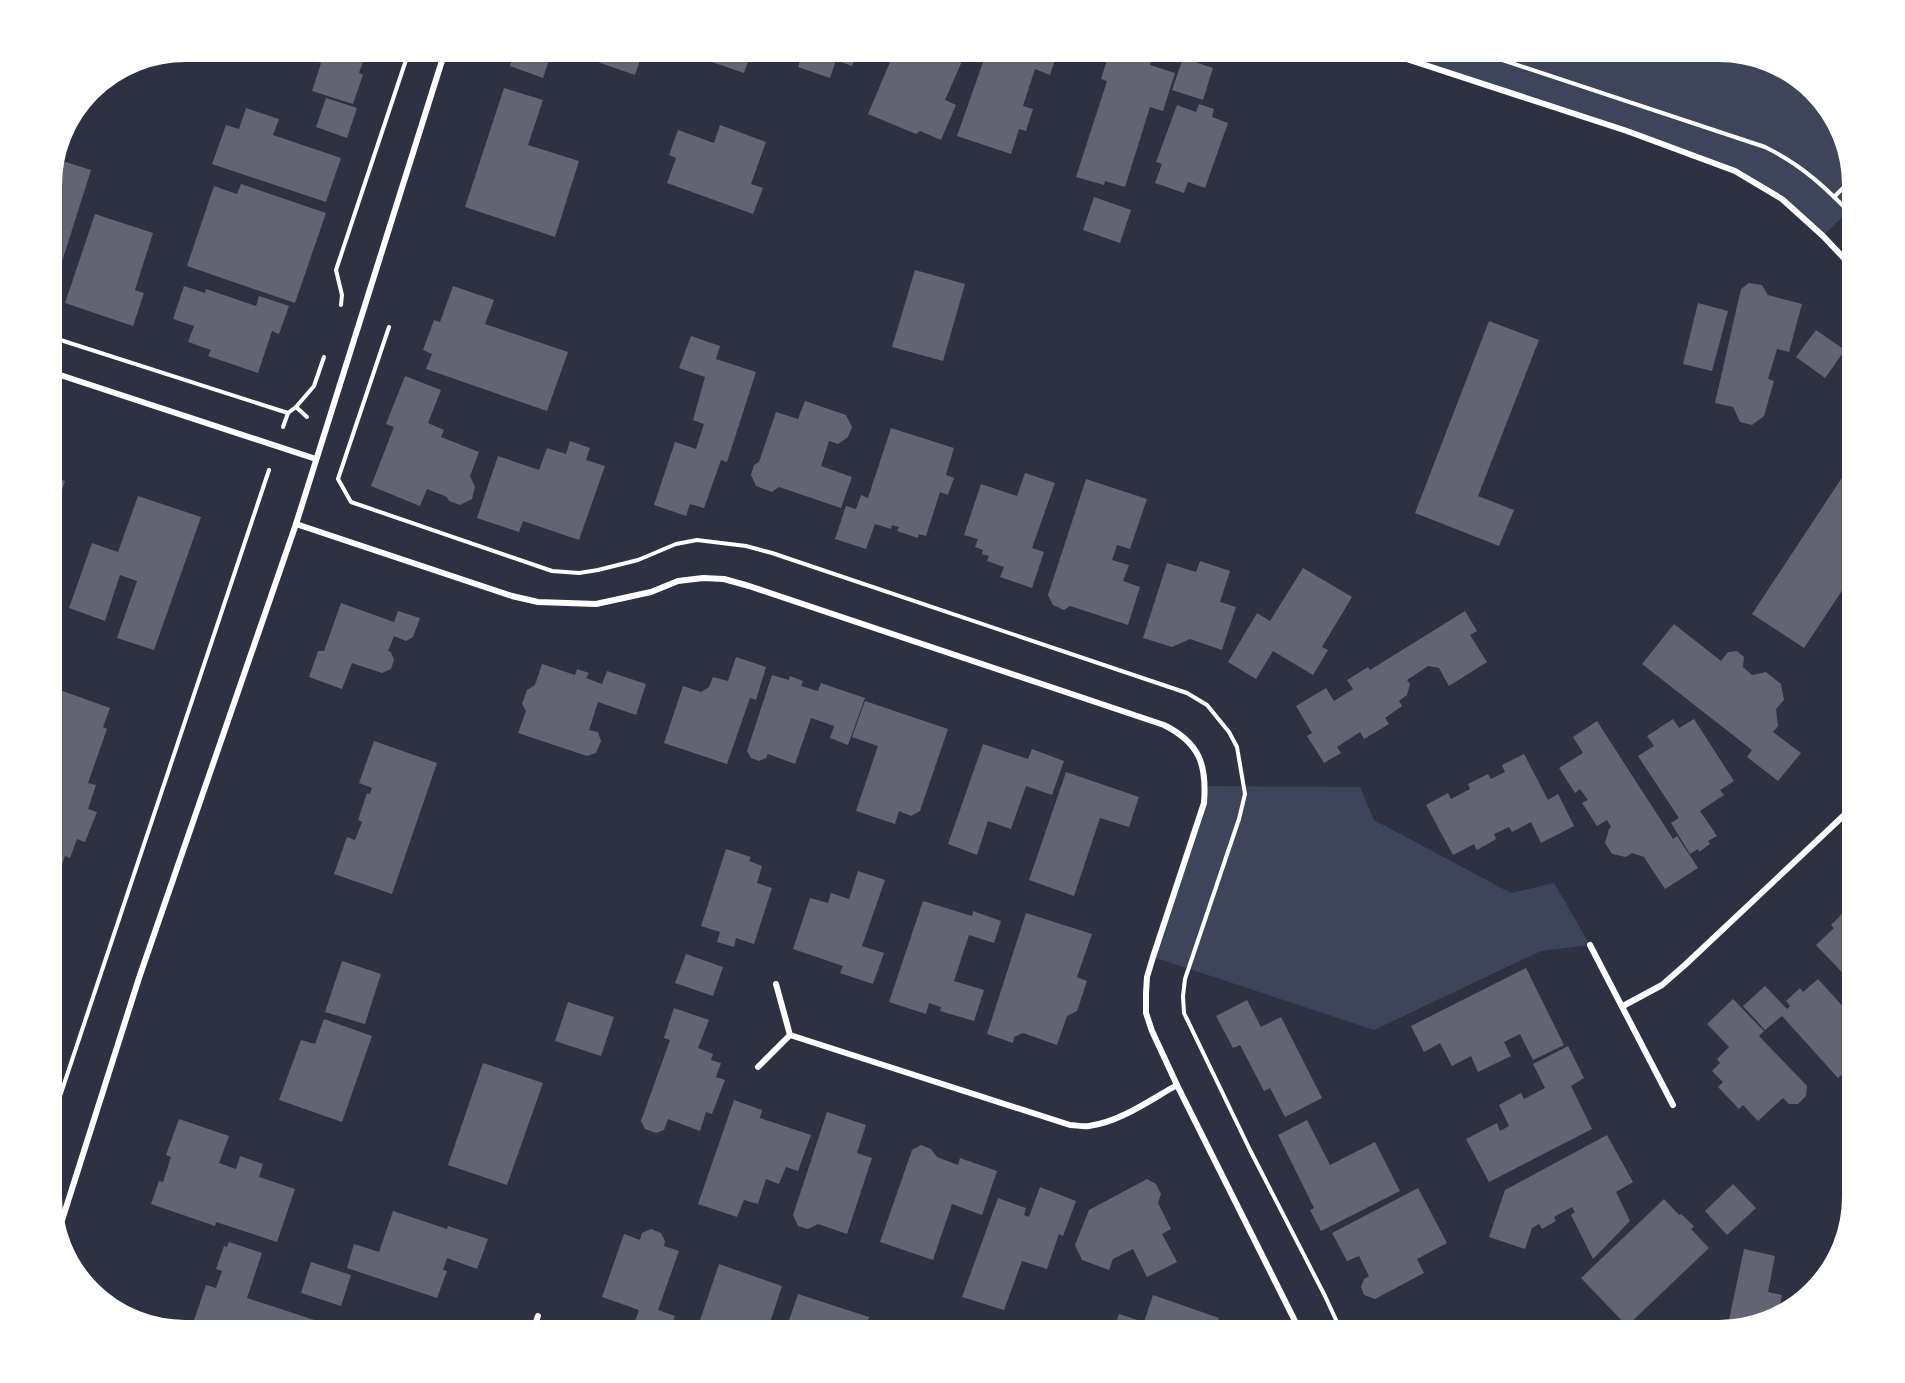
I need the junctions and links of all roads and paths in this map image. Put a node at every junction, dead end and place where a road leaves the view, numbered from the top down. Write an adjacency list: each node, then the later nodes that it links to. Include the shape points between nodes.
1 (1404, 58): 8 (street, via 1627,131 1735,171 1782,199)
2 (1499, 58): 6 (path, via 1765,147 1802,168)
3 (406, 59): 9 (path, via 336,270)
4 (443, 59): 18 (street)
5 (1846, 185): 6 (path)
6 (1834, 197): 7 (path)
7 (1846, 209)
8 (1846, 260)
9 (341, 308)
10 (389, 327): 34 (path, via 338,478 351,502 552,571 598,570 697,540 772,552 1187,693 1207,705 1237,747 1245,794 1185,979 1185,1013)
11 (59, 340): 15 (path)
12 (325, 352): 14 (path, via 314,386)
13 (59, 375): 18 (street)
14 (296, 407): 15 (path); 16 (path)
15 (288, 413): 17 (path)
16 (309, 418)
17 (283, 427)
18 (316, 459): 20 (street)
19 (269, 470): 28 (path)
20 (296, 524): 27 (street, via 538,602 596,604 651,592 678,581 724,579 1179,732 1198,754 1203,768 1204,803 1153,957 1146,993 1149,1022); 30 (street, via 139,978)
21 (1846, 812): 24 (street, via 1662,985)
22 (1590, 945): 24 (street)
23 (776, 984): 25 (street)
24 (1623, 1006): 29 (street)
25 (790, 1035): 26 (street); 27 (street, via 1070,1125 1104,1122)
26 (758, 1066)
27 (1177, 1085): 33 (street)
28 (59, 1099)
29 (1673, 1106)
30 (61, 1223)
31 (538, 1316): 32 (street)
32 (535, 1324)
33 (1296, 1324)
34 (1338, 1324)

